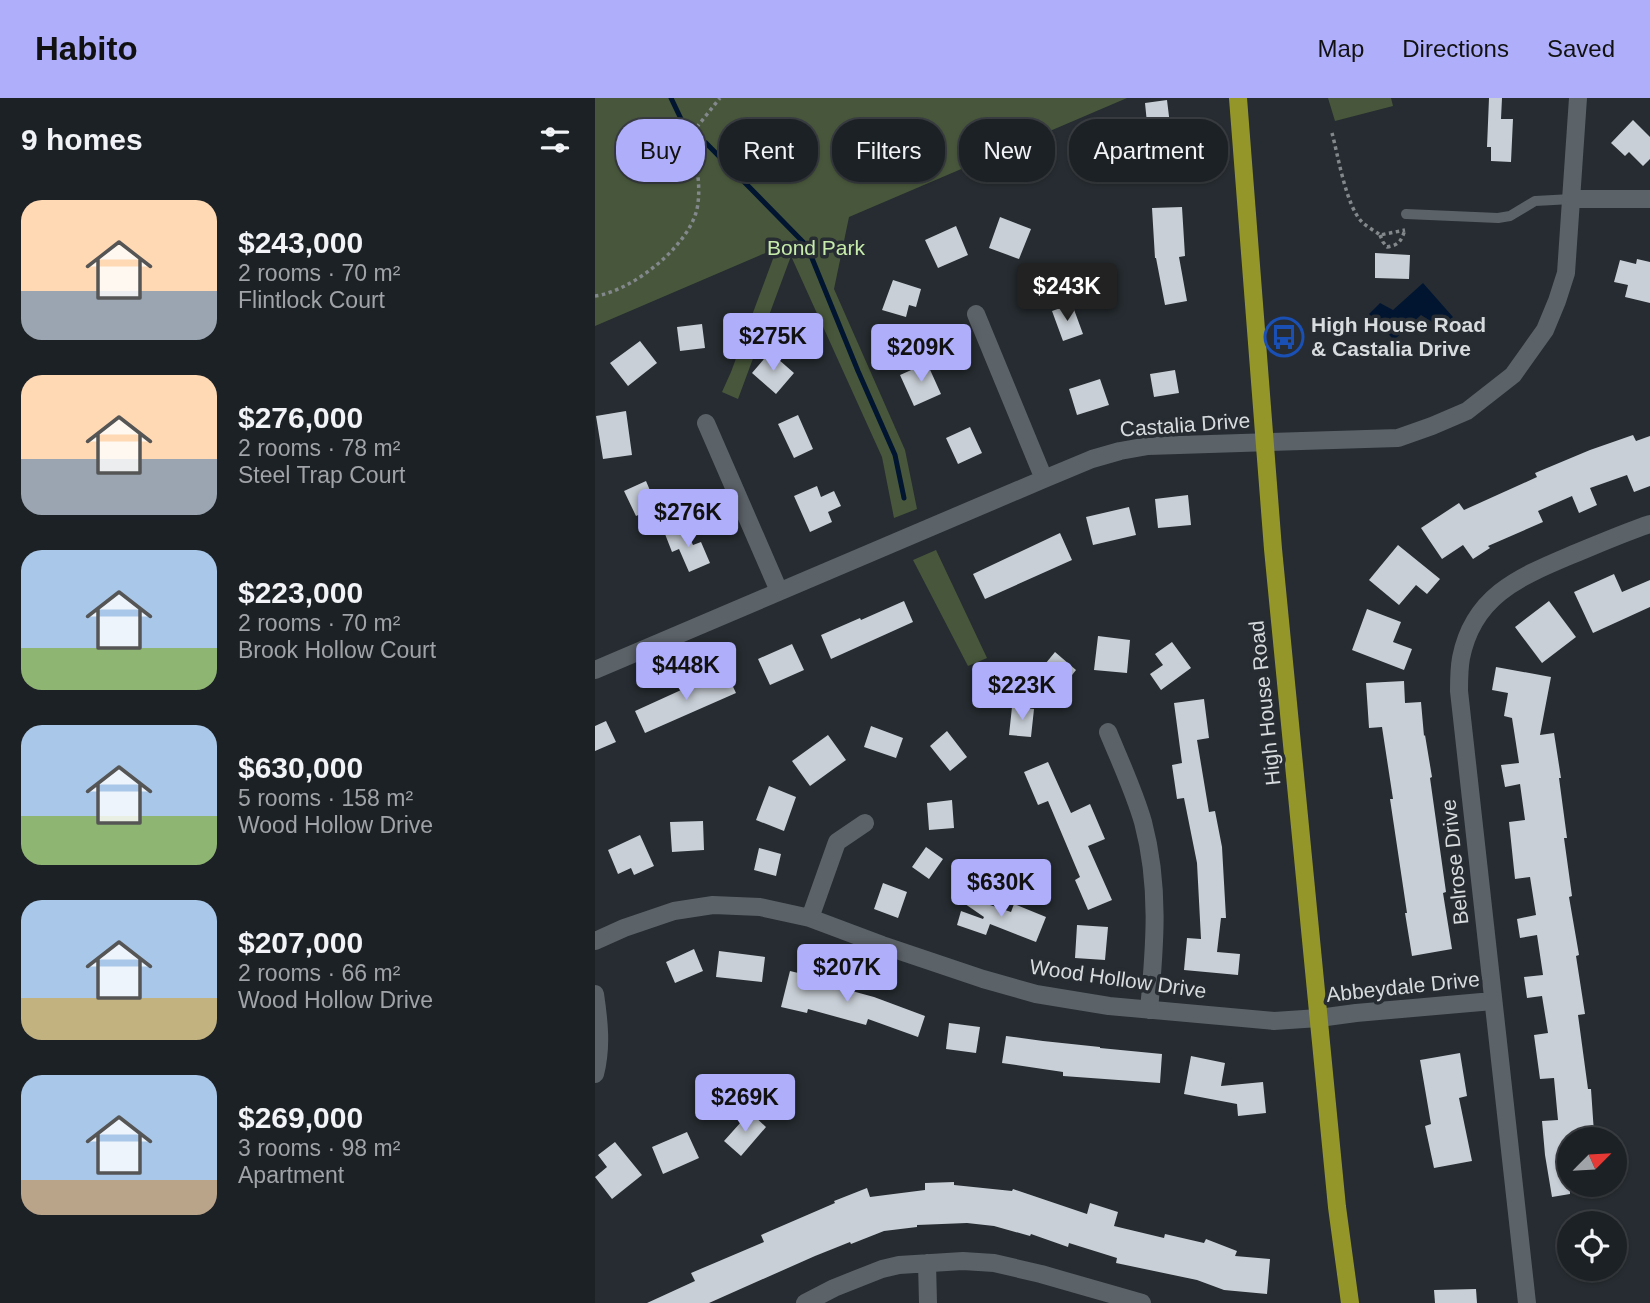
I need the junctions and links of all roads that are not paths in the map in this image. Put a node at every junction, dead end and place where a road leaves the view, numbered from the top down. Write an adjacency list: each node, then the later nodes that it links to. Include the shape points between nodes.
1 (1238, 98): 8 (main road, High House Road)
2 (1578, 98): 3 (street, Castalia Drive)
3 (1571, 199): 4 (street); 5 (lane, via 1535,201 1498,218); 8 (street, Castalia Drive, via 1566,272 1557,301 1545,330 1513,375 1491,393 1467,411 1398,438)
4 (1650, 199)
5 (1406, 214)
6 (976, 314): 9 (street)
7 (706, 424): 11 (street)
8 (1265, 442): 9 (street, Castalia Drive, via 1149,446 1092,459); 20 (main road, High House Road)
9 (1044, 478): 11 (street, Castalia Drive)
10 (1650, 524): 18 (street, Belrose Drive, via 1520,578 1478,614 1465,639 1459,691)
11 (779, 591): 12 (street, Castalia Drive)
12 (595, 670)
13 (1108, 732): 19 (street, via 1143,822 1152,873 1155,938)
14 (865, 824): 15 (street, via 837,842)
15 (810, 918): 16 (street, Wood Hollow Drive, via 760,906 713,905 674,911); 19 (street, Wood Hollow Drive, via 1010,987)
16 (595, 941)
17 (595, 994): 21 (street, via 600,1042)
18 (1493, 1001): 20 (street, Abbeydale Drive); 27 (street, Belrose Drive)
19 (1149, 1010): 20 (street, Wood Hollow Drive, via 1274,1021)
20 (1319, 1018): 26 (main road, High House Road)
21 (595, 1074)
22 (927, 1263): 23 (street, via 882,1269); 24 (street); 25 (street, via 994,1263)
23 (805, 1303)
24 (928, 1303)
25 (1142, 1303)
26 (1350, 1303)
27 (1527, 1303)

